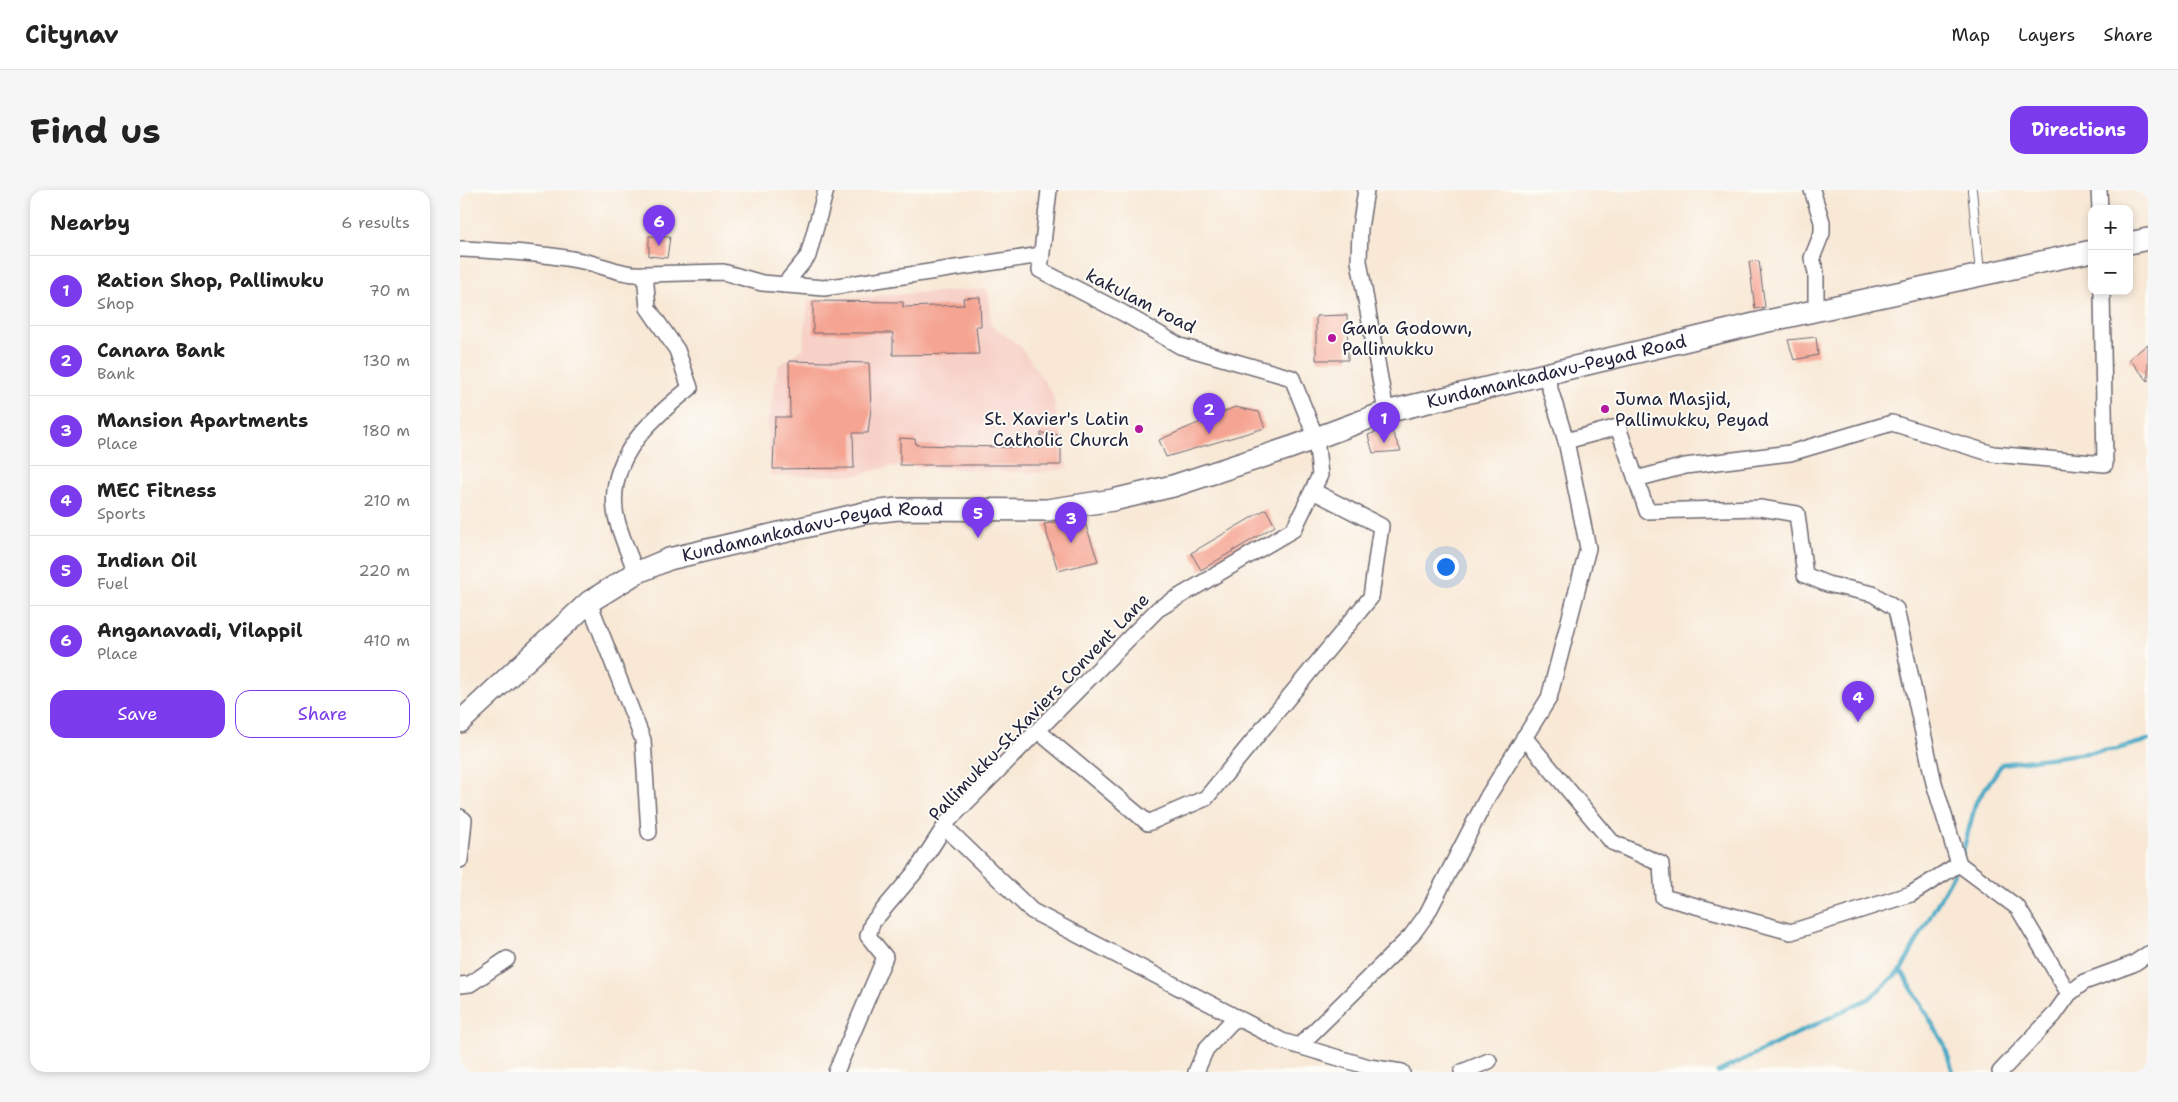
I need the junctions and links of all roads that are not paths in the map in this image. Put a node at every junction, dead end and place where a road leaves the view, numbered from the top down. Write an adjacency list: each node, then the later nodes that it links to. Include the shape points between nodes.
1 (826, 190): 15 (street, via 808,256)
2 (1049, 190): 12 (street, kakulam road)
3 (1366, 190): 19 (street, via 1359,261)
4 (1812, 190): 17 (street, via 1822,222 1822,233 1812,258 1816,272)
5 (1972, 190): 14 (lane)
6 (2099, 190): 7 (street)
7 (2100, 205)
8 (2148, 239): 9 (main road)
9 (2133, 242)
10 (460, 249): 13 (street, via 582,261 633,275)
11 (2088, 252): 14 (main road, Kundamankadavu-Peyad Road)
12 (1041, 254): 15 (street, via 824,288); 20 (street, kakulam road, via 1040,270 1180,346 1292,378)
13 (645, 274): 15 (street, via 723,272 762,283); 24 (street, via 648,308 677,350 690,388 666,406 636,437 614,486 615,512)
14 (1980, 275): 17 (main road, Kundamankadavu-Peyad Road)
15 (784, 285)
16 (2102, 295): 22 (street, via 2105,464 1994,454 1892,423 1790,453 1685,466)
17 (1816, 310): 18 (main road, Kundamankadavu-Peyad Road)
18 (1545, 373): 19 (main road, Kundamankadavu-Peyad Road); 21 (street)
19 (1386, 412): 20 (main road, Kundamankadavu-Peyad Road)
20 (1316, 438): 23 (street, Pallimukku-St.Xaviers Convent Lane, via 1320,475); 24 (main road, Kundamankadavu-Peyad Road, via 1173,486 1113,500 1047,510 898,509 864,513 669,559)
21 (1566, 440): 22 (street, via 1618,427); 28 (street, via 1588,548 1548,698)
22 (1636, 479): 33 (street, via 1647,511 1760,508 1797,514 1804,575 1827,584 1874,594 1896,609 1934,784)
23 (1313, 491): 27 (street, Pallimukku-St.Xaviers Convent Lane, via 1294,529 1158,609); 27 (street, via 1381,526 1371,597 1206,798 1148,823)
24 (636, 573): 25 (main road, Kundamankadavu-Peyad Road)
25 (589, 602): 26 (main road, Kundamankadavu-Peyad Road); 31 (street, via 643,740)
26 (460, 722)
27 (1038, 731): 30 (street, Pallimukku-St.Xaviers Convent Lane)
28 (1524, 737): 33 (street, via 1612,842 1661,864 1663,897 1791,932 1911,894); 39 (street, via 1411,936)
29 (460, 817): 32 (street, via 464,820)
30 (945, 827): 38 (street, via 1032,911); 41 (street, Pallimukku-St.Xaviers Convent Lane, via 916,872 872,923 868,936 885,957)
31 (649, 832)
32 (460, 860)
33 (1959, 864): 37 (street, via 2018,908)
34 (2148, 954): 37 (street, via 2133,964 2084,982)
35 (507, 959): 36 (street, via 470,984)
36 (460, 985)
37 (2069, 994): 45 (street, via 2054,1015)
38 (1236, 1017): 39 (street, via 1282,1041); 42 (street, via 1206,1049)
39 (1300, 1046): 43 (street)
40 (1489, 1061): 44 (street)
41 (836, 1072)
42 (1196, 1072)
43 (1402, 1072)
44 (1462, 1072)
45 (2000, 1072)

